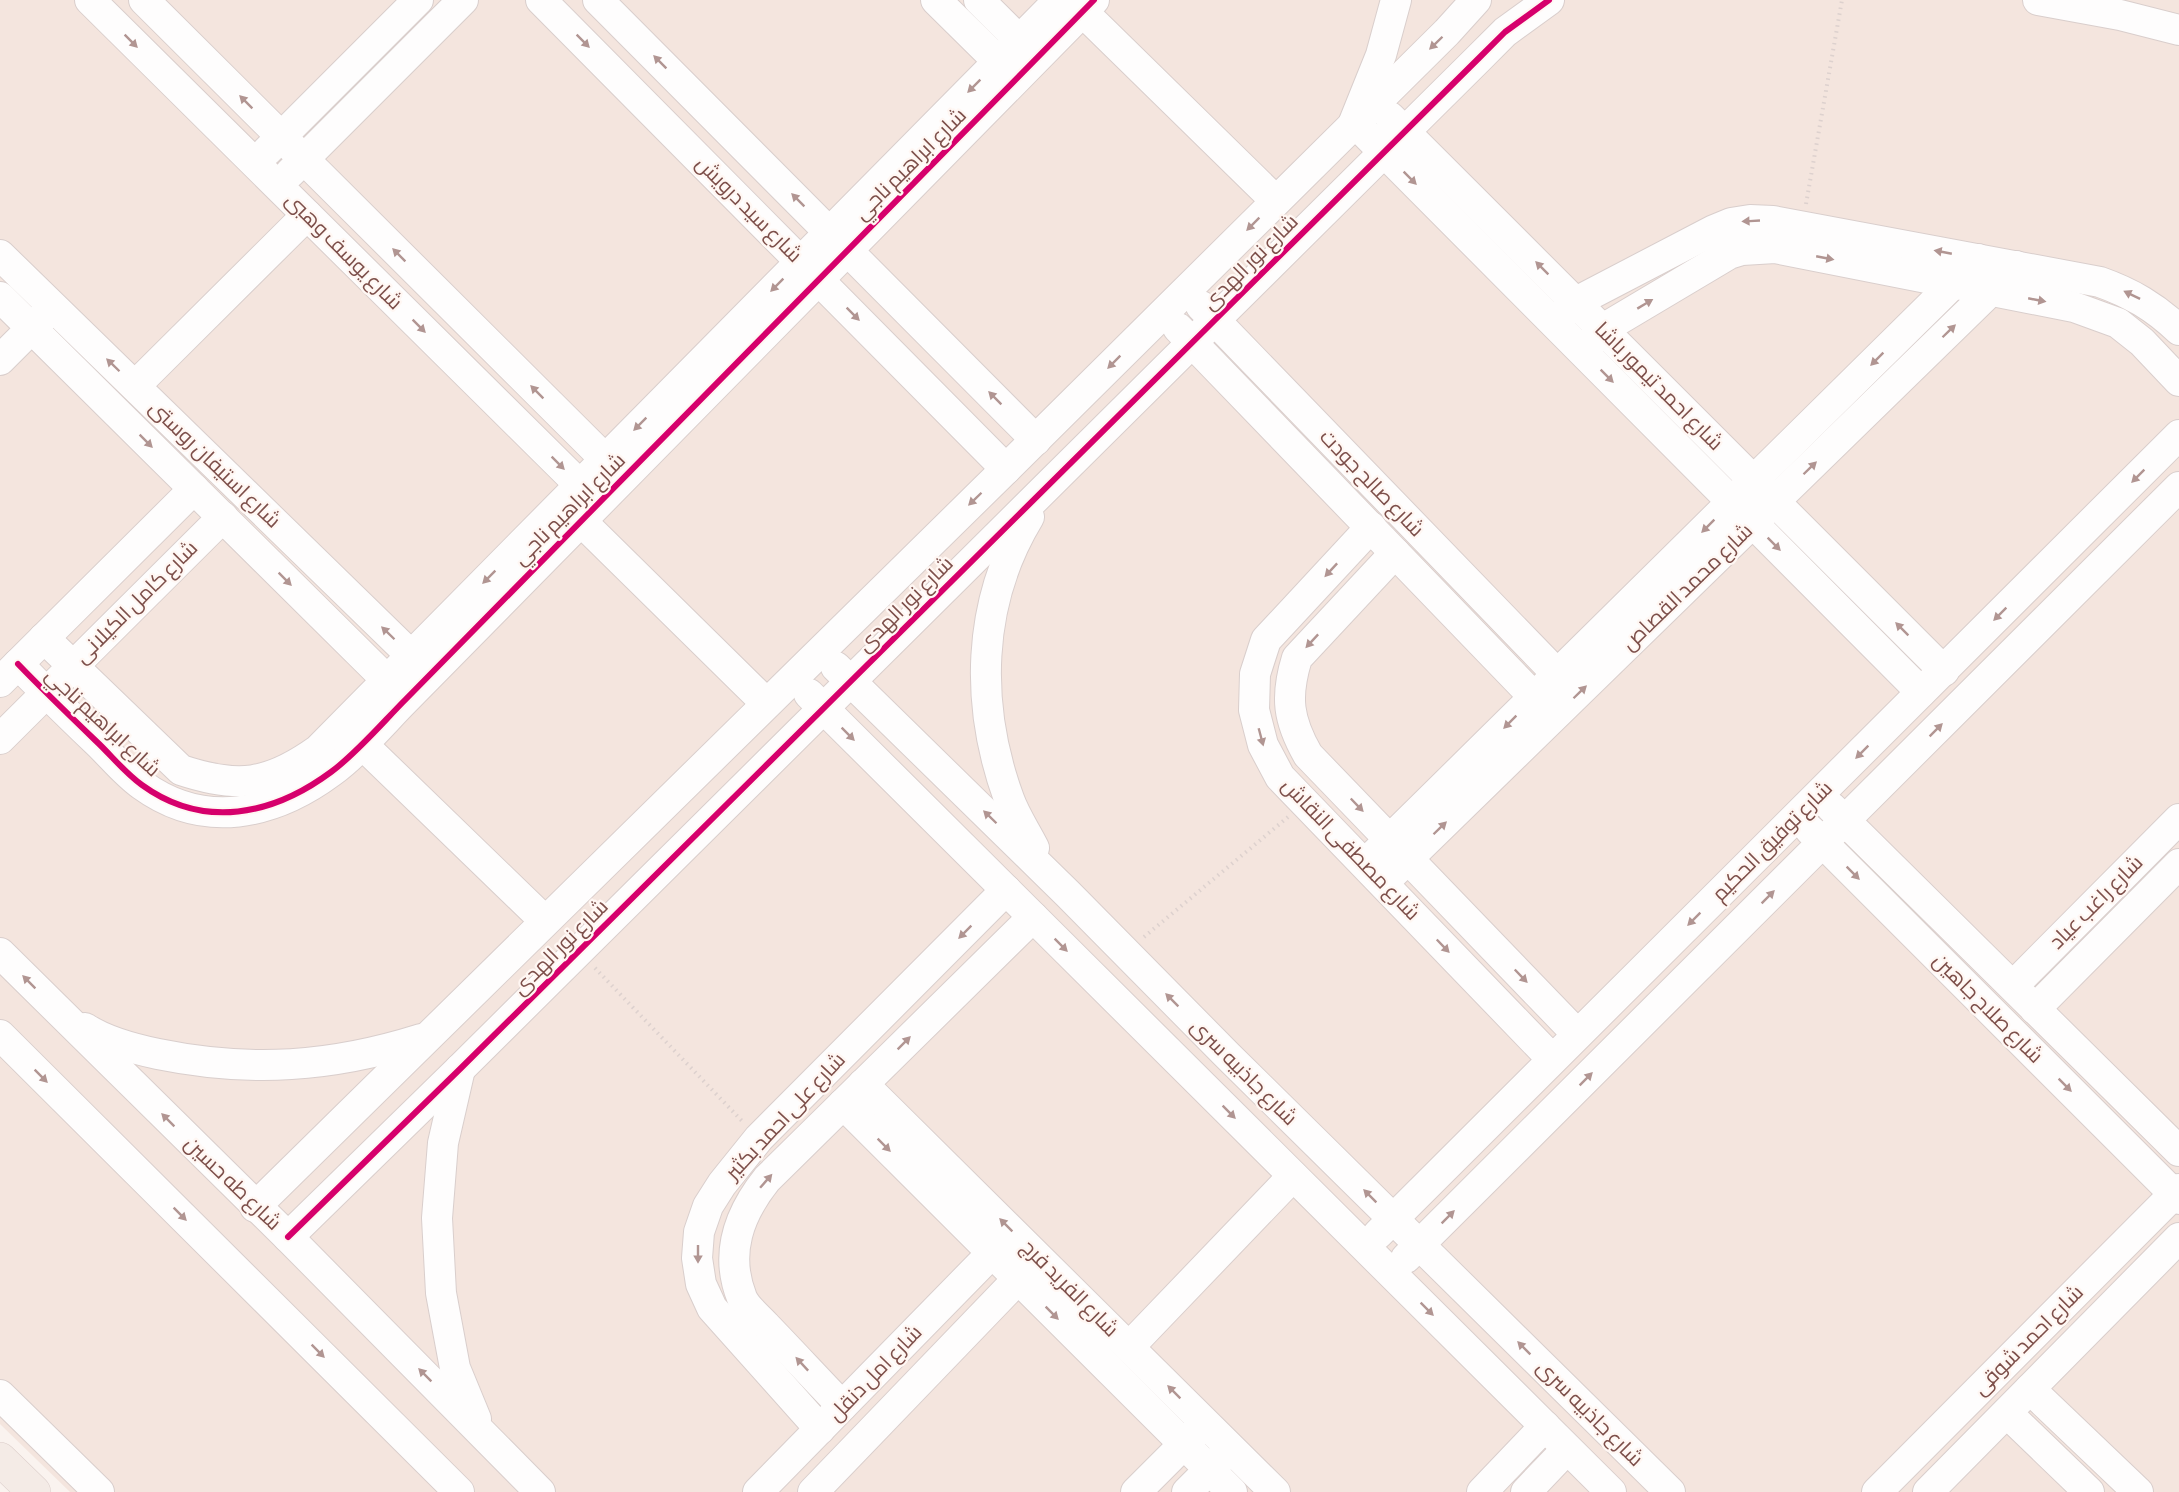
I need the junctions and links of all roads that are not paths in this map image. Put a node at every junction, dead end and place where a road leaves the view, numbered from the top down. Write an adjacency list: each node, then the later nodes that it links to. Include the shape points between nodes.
1 (90, 0): 23 (street, شارع يوسف وهبى, one-way to 23)
2 (144, 0): 20 (street, شارع يوسف وهبى, one-way to 2)
3 (418, 0): 20 (street)
4 (463, 0): 22 (street)
5 (542, 0): 31 (street, شارع سيد درويش, one-way to 31)
6 (598, 0): 27 (street, شارع سيد درويش, one-way to 6)
7 (936, 0): 16 (street)
8 (979, 0): 15 (street)
9 (1396, 0): 18 (street, via 1381,55)
10 (1476, 0): 17 (street, شارع نور الهدى, one-way to 17)
11 (1549, 0): 19 (street, شارع نور الهدى, via 1505,32)
12 (2038, 0): 14 (street)
13 (1079, 4): 15 (street, شارع ابراهيم ناجي); 25 (street)
14 (2179, 30)
15 (1028, 49): 16 (street, شارع ابراهيم ناجي)
16 (1007, 70): 27 (street, شارع ابراهيم ناجي)
17 (1375, 101): 18 (street, شارع نور الهدى); 19 (street, شارع احمد تيمور باشا)
18 (1354, 122): 21 (street, شارع احمد تيمور باشا); 25 (street, شارع نور الهدى)
19 (1405, 131): 21 (street, شارع نور الهدى); 36 (street, شارع احمد تيمور باشا, one-way to 19)
20 (281, 137): 22 (street, شارع يوسف وهبى); 23 (street)
21 (1384, 152): 40 (street, شارع نور الهدى); 41 (street, شارع احمد تيمور باشا, one-way to 41)
22 (303, 160): 24 (street); 52 (street, شارع يوسف وهبى, one-way to 22)
23 (255, 164): 24 (street, شارع يوسف وهبى)
24 (277, 185): 26 (street, شارع يوسف وهبى)
25 (1276, 201): 34 (street, شارع نور الهدى, one-way to 34)
26 (307, 215): 49 (street); 61 (street, شارع يوسف وهبى, one-way to 61)
27 (839, 241): 31 (street, شارع ابراهيم ناجي); 51 (street, شارع سيد درويش, one-way to 27)
28 (0, 255): 33 (street, شارع استيفان روستى)
29 (1978, 259): 30 (street); 32 (street, شارع محمد القصاص); 36 (street, one-way to 36, via 1802,225 1750,220 1731,223)
30 (2016, 266): 35 (street, شارع محمد القصاص); 44 (street, one-way to 30, via 2162,313 2122,290)
31 (810, 270): 52 (street, شارع ابراهيم ناجي); 53 (street, شارع سيد درويش, one-way to 53)
32 (1954, 283): 35 (street); 43 (street, one-way to 32, via 1742,250 1775,248); 54 (street, شارع محمد القصاص, one-way to 54)
33 (29, 284): 37 (street); 38 (street, شارع استيفان روستى)
34 (1186, 290): 39 (street, شارع نور الهدى); 40 (street, شارع صالح جودت)
35 (1991, 291): 48 (street, one-way to 48, via 2074,307 2118,323); 60 (street, شارع محمد القصاص, one-way to 35)
36 (1576, 302): 41 (street); 43 (street, شارع احمد تيمور باشا)
37 (3, 304): 42 (street, شارع استيفان روستى)
38 (53, 307): 42 (street); 49 (street, شارع استيفان روستى, one-way to 38)
39 (1164, 313): 45 (street, شارع صالح جودت); 51 (street, شارع نور الهدى, one-way to 51)
40 (1215, 320): 45 (street, شارع نور الهدى); 58 (street, شارع صالح جودت)
41 (1554, 323): 46 (street, شارع احمد تيمور باشا)
42 (32, 328): 47 (street); 57 (street, شارع استيفان روستى, one-way to 57)
43 (1603, 329): 46 (street); 54 (street, شارع احمد تيمور باشا)
44 (2179, 330)
45 (1192, 342): 56 (street, شارع نور الهدى); 63 (street, شارع صالح جودت)
46 (1582, 351): 59 (street, شارع احمد تيمور باشا, one-way to 59)
47 (0, 360)
48 (2179, 381)
49 (135, 386): 68 (street, شارع استيفان روستى, one-way to 49)
50 (2179, 435): 70 (street, شارع توفيق الحكيم, one-way to 70)
51 (1036, 440): 53 (street, شارع نور الهدى)
52 (614, 469): 61 (street, شارع ابراهيم ناجي)
53 (1006, 469): 67 (street, شارع نور الهدى, one-way to 67)
54 (1754, 480): 59 (street, شارع محمد القصاص); 60 (street, شارع احمد تيمور باشا)
55 (2179, 487): 88 (street, شارع توفيق الحكيم, one-way to 55)
56 (1047, 488): 76 (street, شارع نور الهدى); 94 (street, via 1018,535 998,586 987,640 985,695 993,749 1010,802 1035,850)
57 (194, 489): 62 (street, شارع استيفان روستى); 66 (street, شارع كامل الكيلانى)
58 (1381, 492): 63 (street, شارع مصطفى النقاش); 73 (street, شارع صالح جودت)
59 (1732, 502): 64 (street, شارع احمد تيمور باشا); 73 (street, شارع محمد القصاص, one-way to 73)
60 (1775, 502): 64 (street, شارع محمد القصاص); 70 (street, شارع احمد تيمور باشا, one-way to 60)
61 (586, 503): 68 (street, شارع ابراهيم ناجي); 81 (street, شارع يوسف وهبى)
62 (223, 517): 69 (street, شارع كامل الكيلانى); 77 (street, شارع استيفان روستى, one-way to 77)
63 (1365, 521): 65 (street, شارع صالح جودت); 72 (street, شارع مصطفى النقاش, one-way to 72, via 1266,640)
64 (1753, 523): 78 (street, شارع احمد تيمور باشا, one-way to 78); 90 (street, شارع محمد القصاص, one-way to 64)
65 (1395, 553): 75 (street, شارع مصطفى النقاش, one-way to 75, via 1297,658); 80 (street, شارع صالح جودت)
66 (45, 638): 69 (street, شارع ابراهيم ناجي); 71 (street, شارع كامل الكيلانى)
67 (819, 651): 74 (street, شارع نور الهدى); 76 (street, شارع جاذبيه سرى)
68 (421, 665): 77 (street, شارع ابراهيم ناجي)
69 (72, 666): 77 (street, شارع ابراهيم ناجي, via 182,770 209,779 238,782 267,778 294,767); 79 (street, شارع كامل الكيلانى)
70 (1944, 671): 78 (street, شارع توفيق الحكيم)
71 (9, 673): 79 (street, شارع ابراهيم ناجي)
72 (1255, 674): 75 (street); 92 (street, شارع مصطفى النقاش, one-way to 92, via 1254,710 1263,745 1280,777)
73 (1558, 675): 80 (street, شارع محمد القصاص)
74 (792, 678): 81 (street, شارع نور الهدى); 82 (street, شارع جاذبيه سرى)
75 (1290, 680): 90 (street, شارع مصطفى النقاش, one-way to 90, via 1289,706 1295,732 1308,755)
76 (850, 682): 82 (street, شارع نور الهدى); 94 (street, شارع جاذبيه سرى, one-way to 76)
77 (397, 690): 84 (street, شارع ابراهيم ناجي)
78 (1921, 692): 85 (street, شارع توفيق الحكيم, one-way to 85)
79 (45, 693): 83 (street, شارع كامل الكيلانى); 84 (street, شارع ابراهيم ناجي, via 142,785 201,811 257,810 283,800 333,771)
80 (1535, 698): 90 (street, شارع محمد القصاص, one-way to 90)
81 (766, 703): 96 (street, شارع نور الهدى)
82 (823, 709): 93 (street, شارع جاذبيه سرى, one-way to 93); 106 (street, شارع نور الهدى)
83 (0, 739)
84 (361, 743): 96 (street)
85 (1819, 795): 86 (street, شارع توفيق الحكيم); 88 (street, شارع صلاح جاهين)
86 (1797, 817): 89 (street, شارع صلاح جاهين); 101 (street, شارع توفيق الحكيم, one-way to 101)
87 (2179, 819): 98 (street, شارع راغب عياد)
88 (1845, 820): 89 (street, شارع توفيق الحكيم); 98 (street, شارع صلاح جاهين)
89 (1823, 843): 111 (street, شارع صلاح جاهين, one-way to 111); 118 (street, شارع توفيق الحكيم, one-way to 89)
90 (1399, 849): 92 (street, شارع محمد القصاص); 101 (street, شارع مصطفى النقاش, one-way to 101)
91 (2179, 864): 100 (street, شارع راغب عياد)
92 (1374, 874): 105 (street, شارع مصطفى النقاش, one-way to 105)
93 (1006, 890): 95 (street, شارع جاذبيه سرى); 113 (street, شارع على احمد بكثير, one-way to 113, via 759,1138)
94 (1068, 894): 104 (street, شارع جاذبيه سرى, one-way to 94)
95 (1033, 917): 107 (street, شارع جاذبيه سرى, one-way to 107); 108 (street, شارع على احمد بكثير, one-way to 95)
96 (544, 921): 103 (street, شارع نور الهدى)
97 (0, 953): 99 (street, شارع طه حسين, one-way to 97)
98 (2013, 986): 100 (street, شارع صلاح جاهين)
99 (56, 1008): 103 (street, via 95,1035 141,1050 237,1066 333,1061); 112 (street, شارع طه حسين, one-way to 99)
100 (2035, 1009): 109 (street, شارع صلاح جاهين)
101 (1577, 1034): 105 (street, شارع توفيق الحكيم)
102 (0, 1035): 139 (street, one-way to 139)
103 (427, 1038): 112 (street, شارع نور الهدى)
104 (1227, 1055): 107 (street); 114 (street, شارع جاذبيه سرى, one-way to 104)
105 (1552, 1059): 114 (street, شارع توفيق الحكيم)
106 (460, 1069): 116 (street, شارع نور الهدى); 131 (street, via 443,1143 437,1218 441,1293 455,1368)
107 (1199, 1083): 110 (street, شارع جاذبيه سرى, one-way to 110)
108 (853, 1094): 115 (street, شارع على احمد بكثير, one-way to 108, via 751,1199 767,1179); 120 (street, شارع الفريد فرج, one-way to 120); 123 (street, شارع الفريد فرج, one-way to 108)
109 (2179, 1151)
110 (1293, 1176): 119 (street, شارع جاذبيه سرى); 123 (street)
111 (2177, 1194): 151 (street, شارع احمد شوقى)
112 (255, 1206): 116 (street, شارع طه حسين)
113 (708, 1206): 115 (street); 130 (street, شارع على احمد بكثير, one-way to 130, via 699,1232 697,1258 701,1284 711,1308)
114 (1393, 1219): 118 (street, شارع جاذبيه سرى); 119 (street, شارع توفيق الحكيم)
115 (740, 1223): 126 (street, شارع على احمد بكثير, one-way to 115, via 743,1301 734,1249)
116 (288, 1237): 131 (street, شارع طه حسين, one-way to 116)
117 (2179, 1238): 124 (street, شارع احمد شوقى)
118 (1420, 1245): 121 (street, شارع توفيق الحكيم); 150 (street, شارع جاذبيه سرى, one-way to 118)
119 (1365, 1247): 121 (street, شارع جاذبيه سرى)
120 (992, 1253): 122 (street, شارع الفريد فرج); 126 (street, شارع امل دنقل)
121 (1391, 1273): 129 (street, شارع جاذبيه سرى, one-way to 129)
122 (1018, 1279): 132 (street, شارع الفريد فرج, one-way to 132); 142 (street, شارع امل دنقل)
123 (1129, 1347): 128 (street, شارع الفريد فرج, one-way to 123)
124 (2030, 1389): 127 (street, شارع احمد شوقى); 154 (street)
125 (0, 1395): 138 (street)
126 (842, 1406): 130 (street, شارع امل دنقل)
127 (2007, 1413): 152 (street, شارع احمد شوقى); 153 (street)
128 (1206, 1423): 132 (street); 133 (street, شارع الفريد فرج)
129 (1545, 1426): 134 (street, شارع جاذبيه سرى); 147 (street)
130 (820, 1429): 141 (street, شارع امل دنقل)
131 (482, 1433): 140 (street, شارع طه حسين)
132 (1184, 1444): 136 (street, شارع الفريد فرج); 143 (street)
133 (1231, 1448): 136 (street); 146 (street, شارع الفريد فرج)
134 (1567, 1449): 148 (street); 149 (street, شارع جاذبيه سرى)
135 (0, 1459): 137 (main road)
136 (1209, 1470): 144 (street); 145 (street, شارع الفريد فرج)
137 (34, 1492)
138 (99, 1492)
139 (459, 1492)
140 (540, 1492)
141 (758, 1492)
142 (813, 1492)
143 (1136, 1492)
144 (1187, 1492)
145 (1232, 1492)
146 (1275, 1492)
147 (1482, 1492)
148 (1526, 1492)
149 (1611, 1492)
150 (1670, 1492)
151 (1877, 1492)
152 (1928, 1492)
153 (2089, 1492)
154 (2138, 1492)

